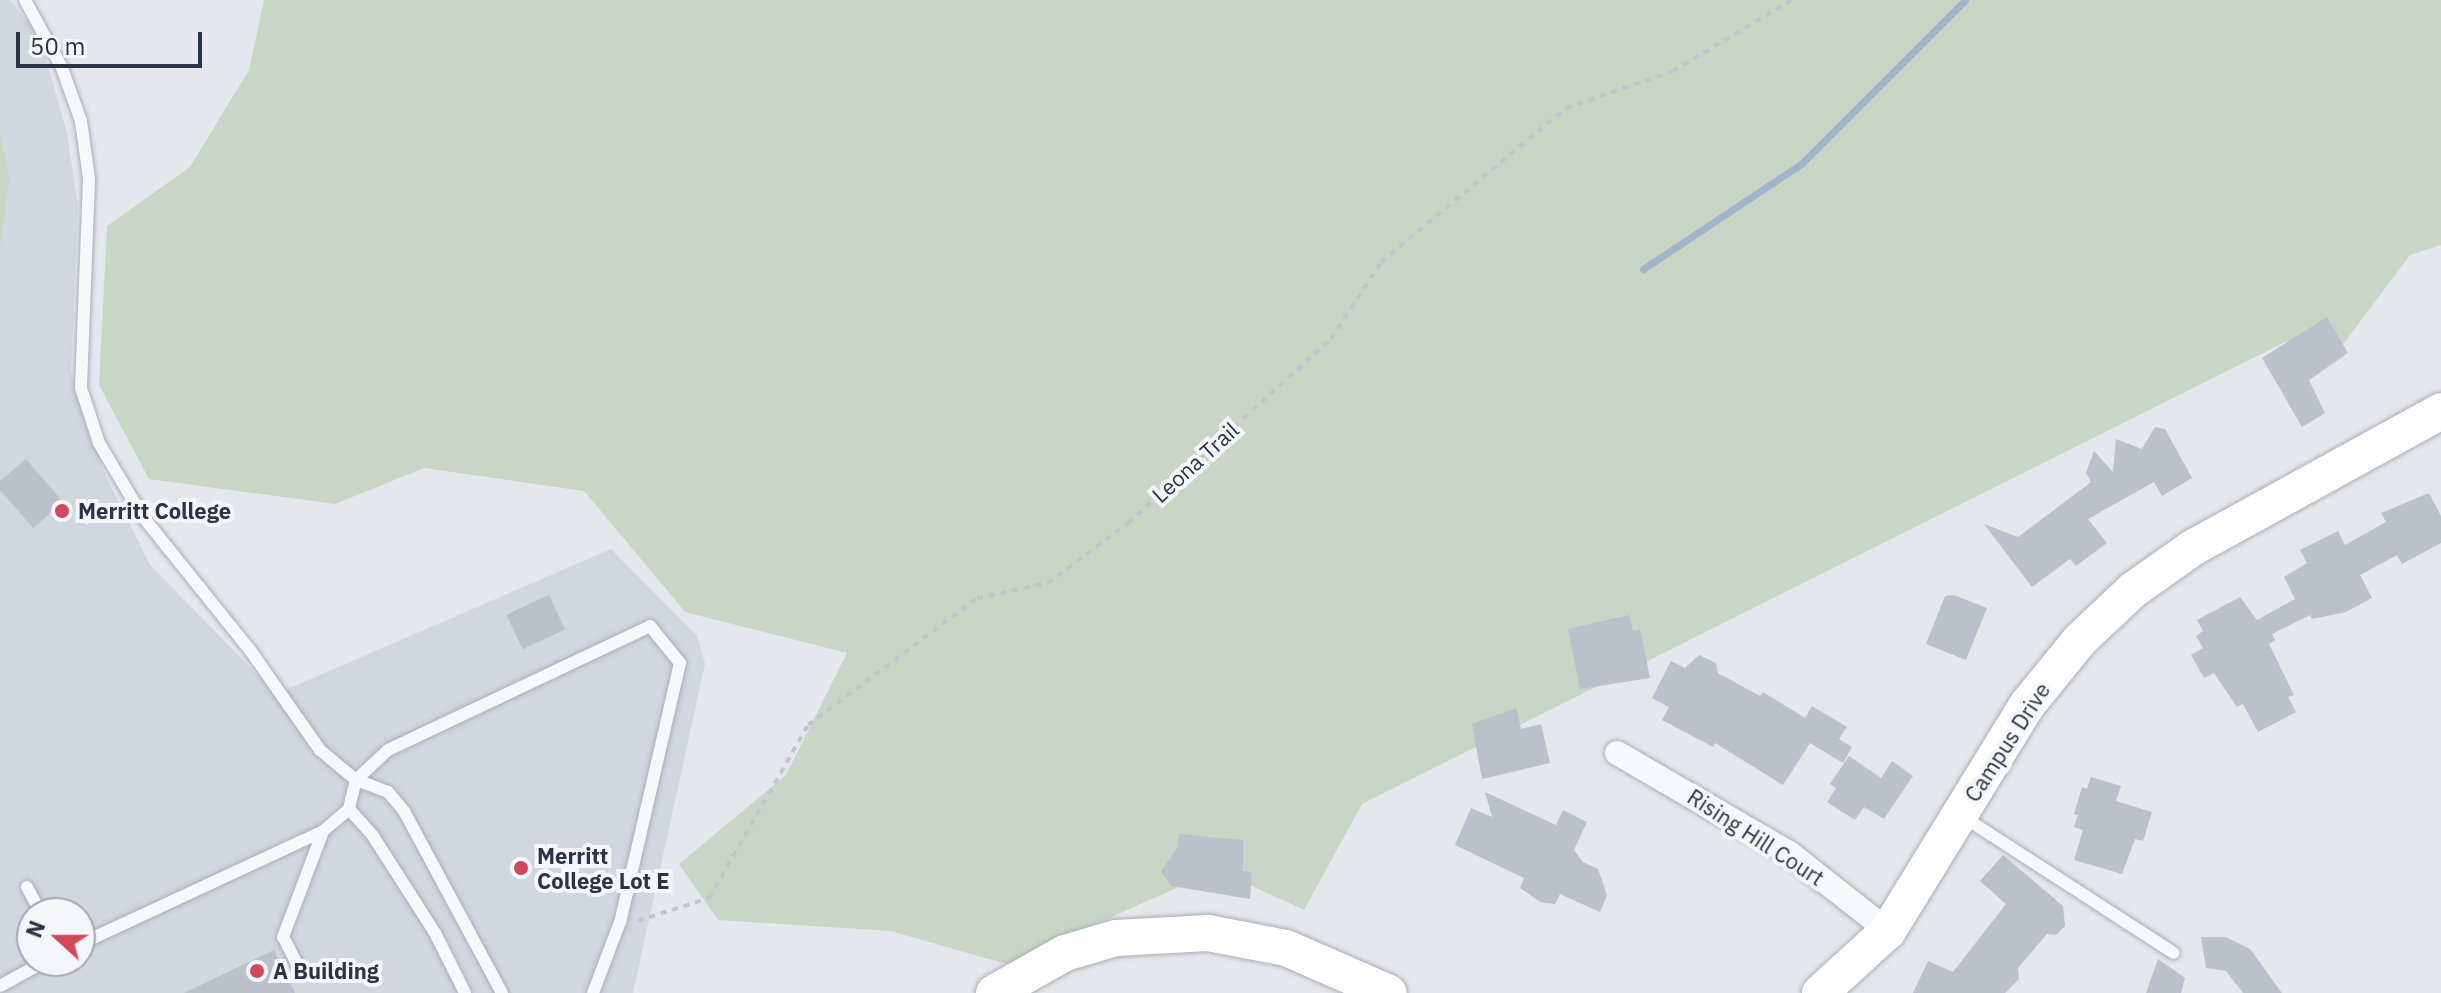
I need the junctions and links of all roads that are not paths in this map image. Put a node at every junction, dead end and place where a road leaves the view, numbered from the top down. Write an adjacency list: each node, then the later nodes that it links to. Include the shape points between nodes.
1 (25, 0): 4 (lane, via 62,68 81,121 89,179 81,388 99,443 143,517 250,650 320,750)
2 (2441, 411): 6 (street, Campus Drive, via 2194,547 2133,590 2080,640 2027,705)
3 (1617, 753): 10 (street, Rising Hill Court, via 1789,853)
4 (356, 780): 5 (lane); 15 (lane, via 388,792 404,811); 16 (lane, via 388,750 650,626 680,663 620,922)
5 (349, 809): 7 (lane); 14 (lane, via 373,836 427,921)
6 (1959, 815): 10 (street, Campus Drive); 12 (lane)
7 (323, 831): 11 (lane); 13 (lane, via 283,937)
8 (27, 887): 9 (lane)
9 (32, 897)
10 (1888, 931): 19 (street, Campus Drive)
11 (96, 937)
12 (2174, 953)
13 (297, 964)
14 (465, 993)
15 (502, 993)
16 (593, 993)
17 (994, 993): 18 (street, via 1065,953 1116,938 1208,933 1286,948)
18 (1389, 993)
19 (1820, 993)

